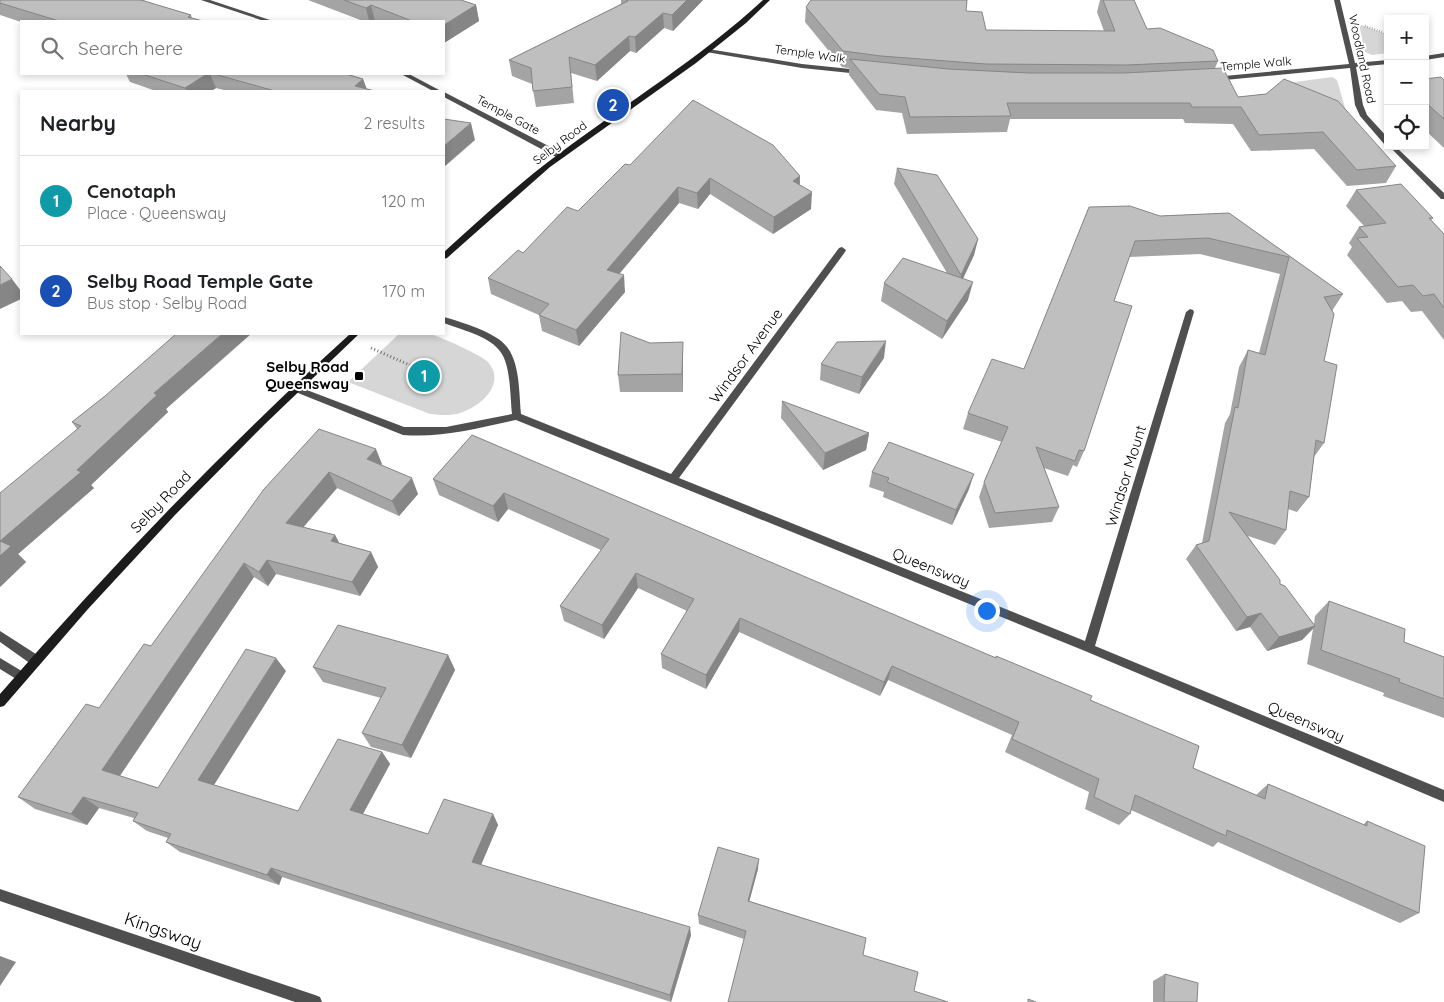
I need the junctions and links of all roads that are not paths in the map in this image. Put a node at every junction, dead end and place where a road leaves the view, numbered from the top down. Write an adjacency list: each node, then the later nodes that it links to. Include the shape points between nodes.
1 (204, 0): 4 (street)
2 (767, 0): 5 (main road, Selby Road)
3 (1337, 0): 9 (street, Woodland Road)
4 (267, 20)
5 (708, 51): 10 (street, Temple Walk); 17 (main road, Selby Road)
6 (1444, 55): 7 (street)
7 (1429, 57)
8 (1384, 63): 9 (street, Temple Walk)
9 (1353, 67): 12 (street, Temple Walk); 15 (street, Woodland Road, via 1359,105 1364,116)
10 (867, 73)
11 (406, 75): 13 (street)
12 (1209, 80)
13 (436, 90)
14 (445, 95): 17 (street, Temple Gate)
15 (1384, 138)
16 (1395, 150): 18 (street)
17 (561, 156): 20 (main road, Selby Road)
18 (1444, 197)
19 (842, 250): 26 (street, Windsor Avenue)
20 (445, 255)
21 (1190, 312): 28 (street, Windsor Mount)
22 (445, 320): 25 (street, via 492,340 502,348 508,358)
23 (352, 336): 24 (main road, Selby Road)
24 (296, 389): 25 (street, via 403,431 442,432); 29 (main road, Selby Road, via 189,492)
25 (517, 416): 26 (street, Queensway)
26 (673, 479): 28 (street, Queensway)
27 (0, 636): 29 (street)
28 (1089, 648): 33 (street, Queensway)
29 (35, 660): 31 (main road, Selby Road)
30 (0, 663): 31 (street)
31 (21, 677): 32 (main road, Selby Road)
32 (0, 702)
33 (1444, 796)
34 (0, 895): 35 (street, Kingsway)
35 (315, 1002)

